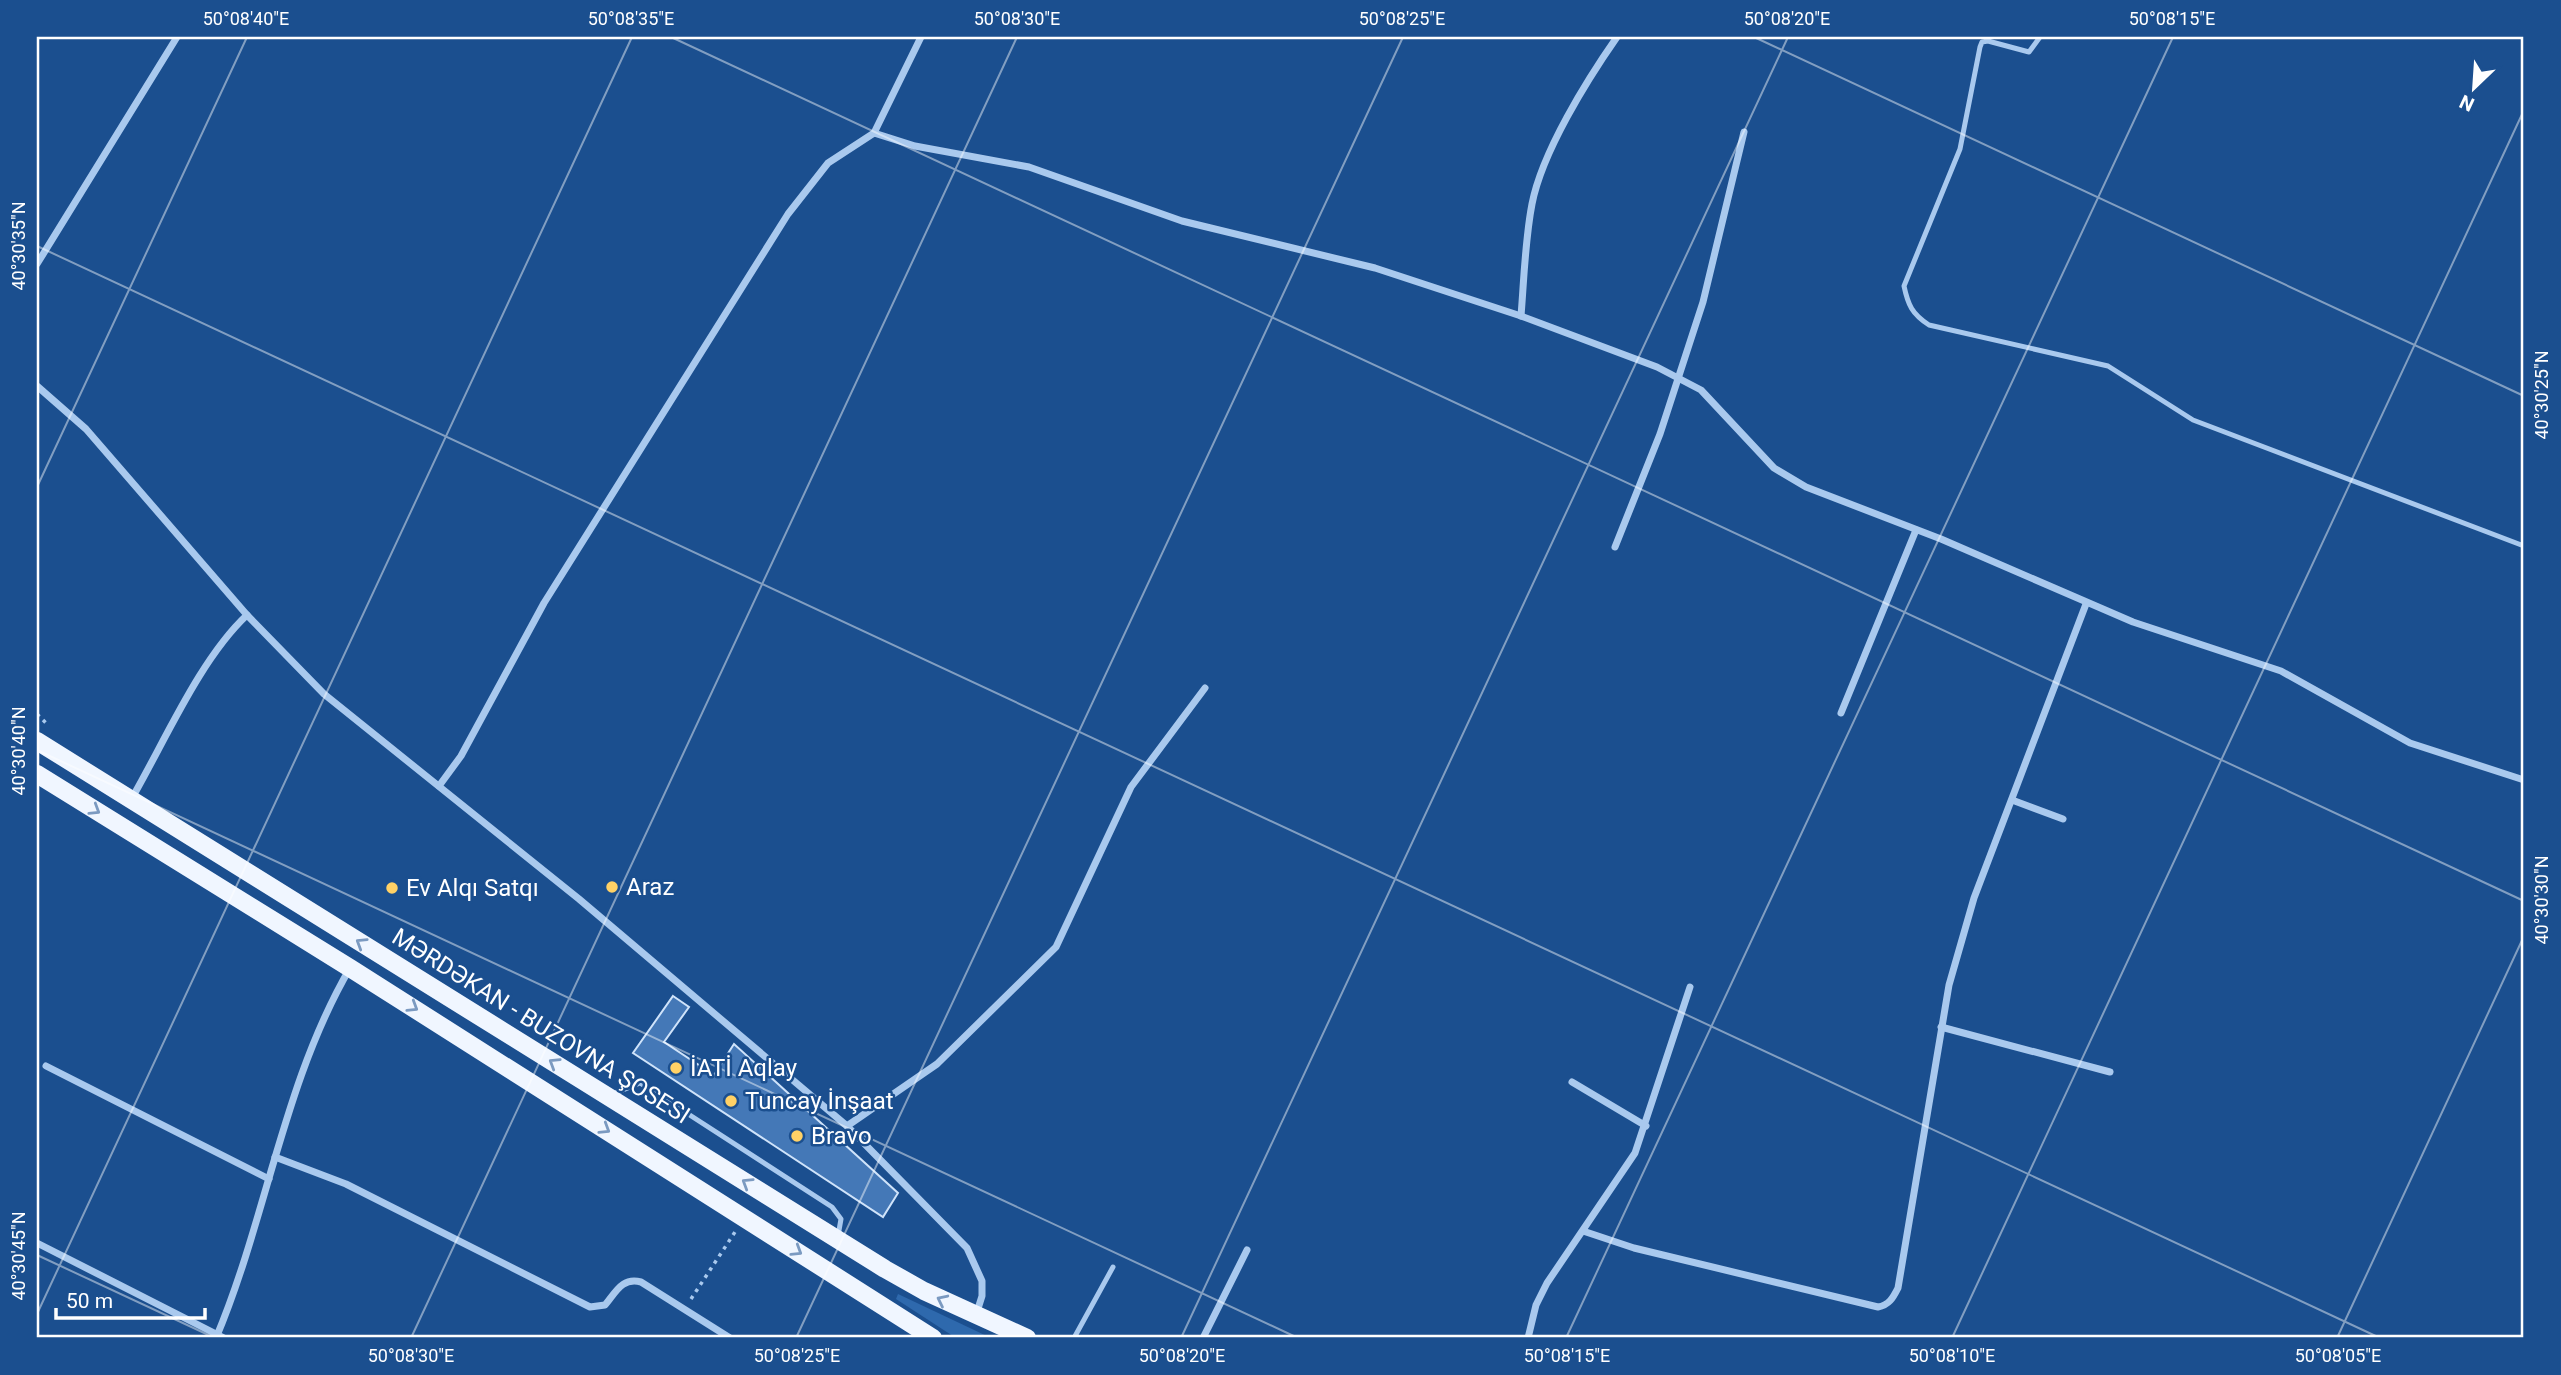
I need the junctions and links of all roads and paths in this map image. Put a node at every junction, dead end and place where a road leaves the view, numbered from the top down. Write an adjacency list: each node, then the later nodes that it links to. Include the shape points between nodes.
1 (177, 37): 7 (street)
2 (921, 37): 6 (street)
3 (1617, 37): 8 (street, via 1541,172 1532,203)
4 (2040, 37): 12 (lane, via 2029,52 1982,42 1960,149 1904,286 1915,316 1929,324 2108,366 2193,420)
5 (1744, 132): 9 (street, via 1715,260)
6 (874, 133): 8 (street, via 915,146 1059,175 1182,221 1375,268); 21 (street, via 828,163 788,214 537,613 472,738)
7 (37, 264)
8 (1521, 316): 9 (street)
9 (1679, 376): 11 (street, via 1701,390 1787,477); 13 (street)
10 (37, 386): 15 (street, via 86,429)
11 (1916, 530): 14 (street); 17 (street)
12 (2524, 546)
13 (1615, 547)
14 (2086, 604): 20 (street, via 2257,661 2311,685 2410,743); 23 (street)
15 (247, 615): 21 (street, via 324,694); 22 (street, via 202,673)
16 (1205, 688): 32 (street, via 1131,788 1056,947 937,1064)
17 (1841, 713)
18 (37, 741): 22 (main road, MƏRDƏKAN - BUZOVNA ŞOSESI)
19 (37, 774): 25 (main road, one-way to 25)
20 (2524, 780)
21 (439, 786): 32 (street, via 702,1000)
22 (131, 800): 31 (main road, MƏRDƏKAN - BUZOVNA ŞOSESI, one-way to 22)
23 (2012, 800): 24 (street); 27 (street, via 1974,898)
24 (2063, 819)
25 (350, 968): 34 (street, via 299,1076); 36 (main road, one-way to 36)
26 (1690, 987): 33 (street)
27 (1941, 1027): 29 (street); 37 (street, via 1898,1288 1886,1306 1634,1248)
28 (46, 1066): 35 (street)
29 (2110, 1072)
30 (1572, 1082): 33 (street)
31 (608, 1097): 38 (main road, MƏRDƏKAN - BUZOVNA ŞOSESI, one-way to 31); 38 (lane, via 640,1083 832,1207 841,1219)
32 (847, 1126): 43 (street, via 967,1248 982,1281)
33 (1646, 1126): 37 (street, via 1621,1178)
34 (275, 1157): 35 (street); 42 (street, via 345,1184 590,1307 605,1305 631,1280)
35 (269, 1180): 44 (street)
36 (745, 1217): 42 (path); 46 (main road, one-way to 46)
37 (1583, 1231): 50 (street, via 1547,1283)
38 (837, 1239): 43 (main road, MƏRDƏKAN - BUZOVNA ŞOSESI, one-way to 38)
39 (37, 1243): 44 (street)
40 (1247, 1250): 49 (street)
41 (1112, 1267): 48 (lane)
42 (684, 1309): 45 (street)
43 (975, 1316): 47 (main road, MƏRDƏKAN - BUZOVNA ŞOSESI)
44 (219, 1337)
45 (730, 1338)
46 (931, 1338)
47 (1027, 1338)
48 (1074, 1338)
49 (1203, 1338)
50 (1528, 1338)

